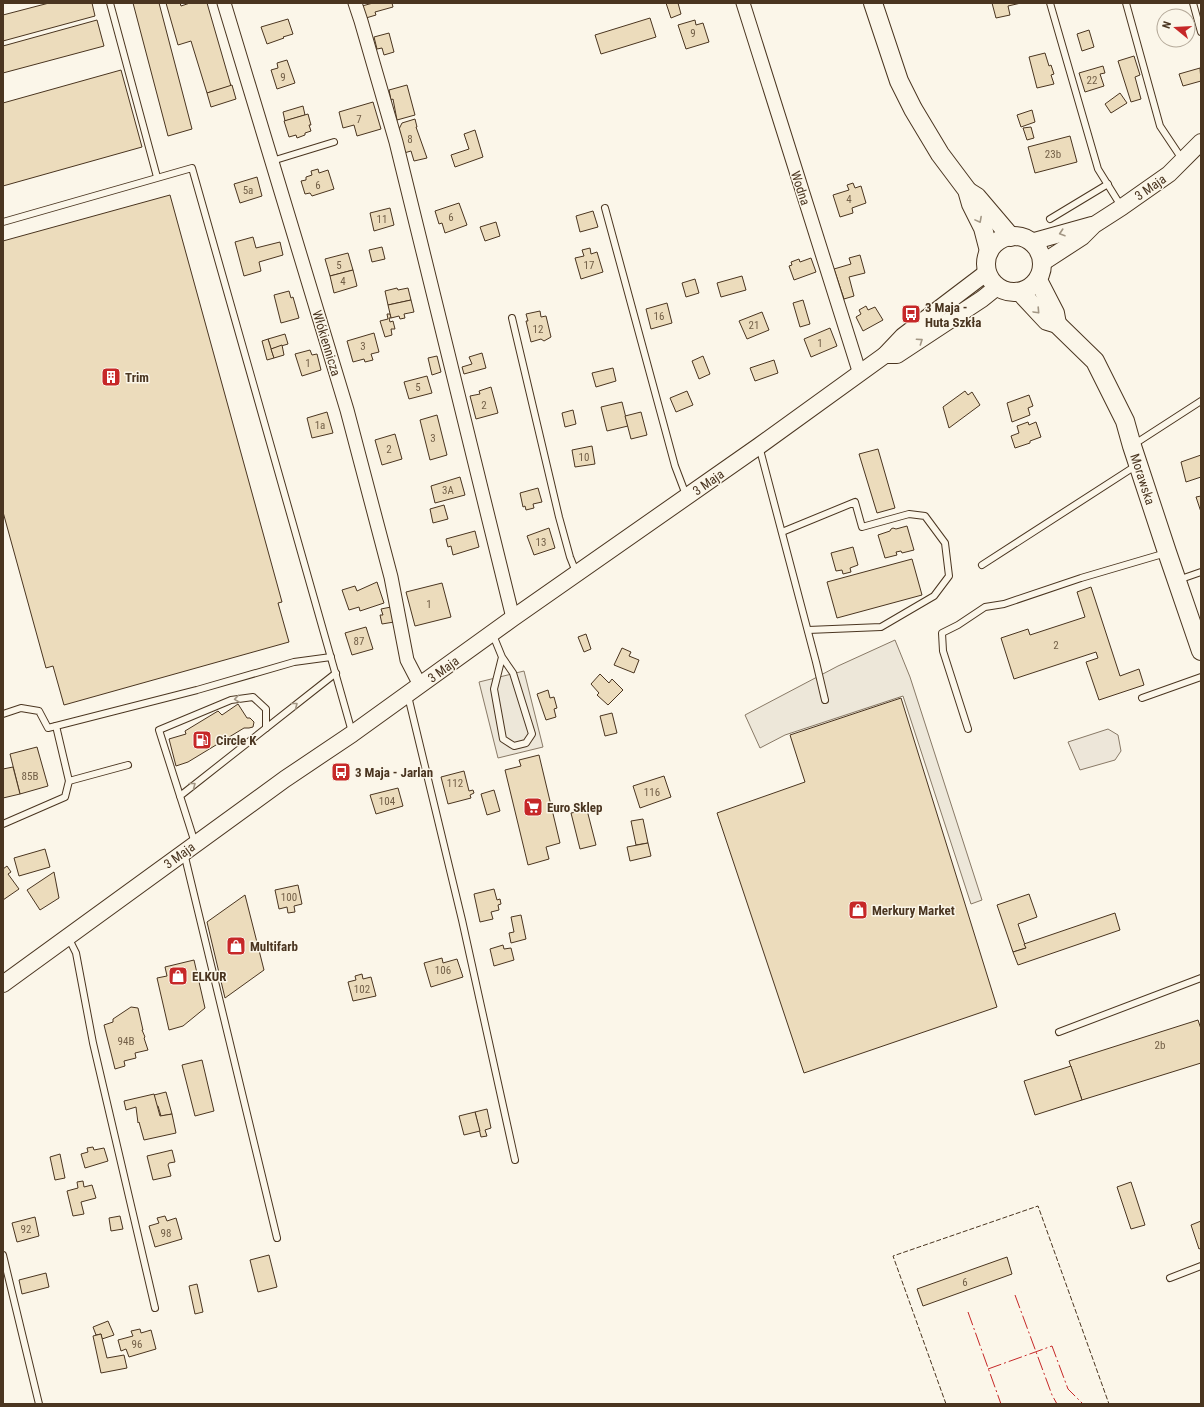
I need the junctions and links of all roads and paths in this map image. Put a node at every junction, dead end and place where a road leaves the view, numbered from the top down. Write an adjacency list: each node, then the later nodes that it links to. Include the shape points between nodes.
1 (110, 3): 14 (lane)
2 (224, 3): 13 (street, Włókiennicza)
3 (355, 3): 44 (street, via 396,142)
4 (743, 3): 32 (street, Wodna)
5 (872, 3): 16 (main road, via 906,95 940,154)
6 (1050, 3): 15 (lane, via 1098,169)
7 (1126, 3): 12 (lane, via 1160,126)
8 (1193, 3): 9 (lane)
9 (1201, 32)
10 (334, 142): 13 (lane)
11 (1201, 142): 12 (street, 3 Maja)
12 (1183, 160): 17 (street, 3 Maja, via 1169,174)
13 (272, 161): 52 (street, Włókiennicza, via 348,410 391,577)
14 (157, 177): 20 (lane); 48 (lane, via 192,168)
15 (1108, 184): 17 (lane); 19 (lane)
16 (967, 190): 22 (main road, via 978,197); 24 (main road, one-way to 24, via 983,228)
17 (1122, 207): 21 (street, 3 Maja)
18 (605, 208): 37 (lane, via 675,466)
19 (1050, 219)
20 (3, 222)
21 (1094, 225): 23 (street, 3 Maja, one-way to 23); 25 (street, 3 Maja)
22 (1011, 237): 23 (main road); 24 (main road, via 1000,240)
23 (1031, 242): 25 (main road, via 1040,255)
24 (989, 252): 26 (main road)
25 (1040, 271): 28 (main road, via 1027,289); 30 (main road, Morawska)
26 (986, 273): 27 (main road); 31 (street, 3 Maja, via 903,336)
27 (997, 287): 28 (main road, via 1012,293); 31 (street, 3 Maja, one-way to 27, via 897,356 982,300)
28 (1020, 292): 30 (main road, Morawska, one-way to 30, via 1047,321)
29 (512, 318): 42 (lane, via 559,517)
30 (1057, 324): 35 (main road, Morawska, via 1095,361 1125,422)
31 (885, 355): 32 (street, 3 Maja)
32 (860, 374): 34 (street, 3 Maja)
33 (1201, 401): 35 (lane)
34 (759, 446): 37 (street, 3 Maja); 38 (lane)
35 (1132, 446): 36 (main road, Morawska)
36 (1138, 464): 39 (main road, Morawska); 40 (lane)
37 (687, 497): 42 (street, 3 Maja)
38 (782, 532): 45 (lane); 45 (lane, via 855,502 862,527 909,514 925,516 945,543 949,576 934,596 881,627)
39 (1167, 552): 43 (main road, Morawska); 58 (lane, via 1004,604 985,607 942,633 943,651)
40 (982, 565)
41 (1201, 572): 43 (lane)
42 (576, 574): 44 (street, 3 Maja)
43 (1177, 580): 47 (main road, Morawska)
44 (513, 618): 46 (street, 3 Maja)
45 (808, 630): 54 (lane)
46 (492, 633): 49 (lane); 52 (street, 3 Maja)
47 (1201, 651)
48 (331, 657): 50 (lane); 56 (lane, via 294,662)
49 (502, 657): 49 (lane, via 494,689 502,739 514,746 526,744 532,734 513,673)
50 (336, 673): 57 (lane, one-way to 50); 59 (lane)
51 (1201, 677): 53 (lane)
52 (414, 690): 59 (street, 3 Maja); 69 (lane)
53 (1142, 698)
54 (825, 700)
55 (3, 714): 56 (lane, via 21,708 39,711 48,728)
56 (56, 726): 61 (lane)
57 (266, 728): 62 (lane, one-way to 57); 62 (lane, one-way to 62, via 266,709 253,697 231,700 159,730)
58 (968, 729)
59 (352, 734): 64 (street, 3 Maja)
60 (128, 765): 61 (lane)
61 (69, 781): 63 (lane, via 65,797)
62 (180, 796): 64 (lane)
63 (3, 824)
64 (189, 847): 65 (street, 3 Maja); 70 (lane)
65 (68, 938): 67 (street, 3 Maja); 74 (lane, via 76,953 95,1051)
66 (1201, 978): 68 (lane)
67 (3, 984)
68 (1059, 1032)
69 (515, 1160)
70 (277, 1238)
71 (3, 1255): 75 (lane)
72 (1201, 1266): 73 (lane)
73 (1170, 1278)
74 (155, 1308)
75 (39, 1404)

